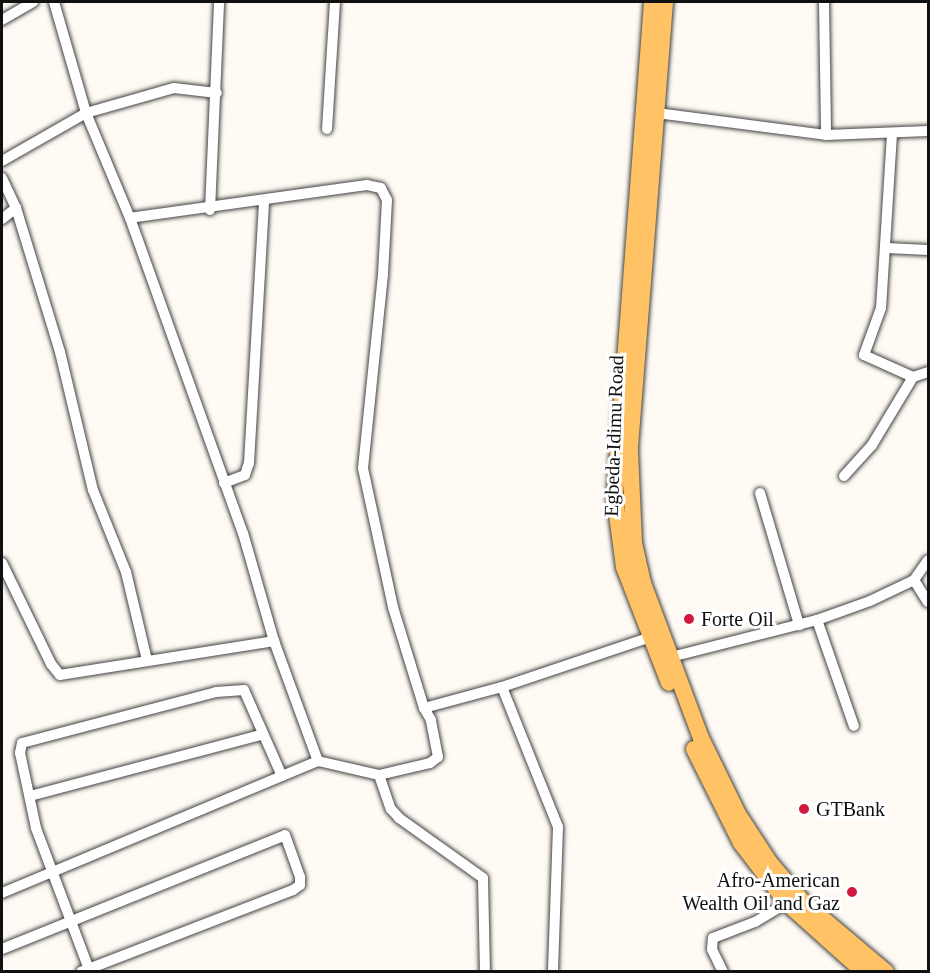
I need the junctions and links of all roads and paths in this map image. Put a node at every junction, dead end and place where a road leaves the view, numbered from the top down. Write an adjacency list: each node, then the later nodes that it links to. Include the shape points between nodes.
1 (33, 2): 8 (street)
2 (54, 2): 10 (street)
3 (219, 2): 9 (street)
4 (335, 2): 12 (street)
5 (652, 2): 36 (main road, Egbeda-Idimu Road, via 615,499 619,546)
6 (665, 2): 11 (main road, Egbeda-Idimu Road)
7 (824, 2): 15 (street)
8 (2, 20)
9 (217, 93): 10 (street, via 174,88); 20 (street)
10 (86, 113): 16 (street); 21 (street)
11 (657, 113): 15 (street); 38 (main road, Egbeda-Idimu Road, via 630,451 630,506 643,583)
12 (327, 129)
13 (928, 131): 14 (street)
14 (892, 134): 15 (street); 23 (street, via 888,153)
15 (826, 135)
16 (2, 161)
17 (2, 178): 19 (street)
18 (264, 201): 20 (street); 28 (street, via 249,463 245,475); 41 (street, via 366,185 381,188 387,200 363,468 393,607)
19 (16, 208): 22 (street); 39 (street, via 60,352 93,489 126,572)
20 (210, 210): 21 (street)
21 (130, 218): 28 (street)
22 (2, 219)
23 (887, 248): 24 (street); 26 (street, via 881,308 864,355)
24 (928, 250)
25 (928, 372): 26 (street)
26 (913, 376): 27 (street, via 872,445)
27 (844, 476)
28 (225, 483): 37 (street)
29 (760, 493): 35 (street)
30 (928, 560): 32 (street)
31 (2, 563): 39 (street, via 60,675)
32 (914, 580): 33 (street); 34 (street)
33 (928, 602)
34 (817, 620): 35 (street); 42 (street)
35 (799, 625): 38 (street)
36 (651, 636): 40 (street); 50 (main road, Egbeda-Idimu Road, via 719,804 741,843)
37 (274, 641): 39 (street); 44 (street)
38 (671, 657): 58 (main road, Egbeda-Idimu Road, via 701,738 738,814 770,863 804,903)
39 (147, 660)
40 (502, 687): 41 (street); 55 (street, via 558,827)
41 (424, 708): 45 (street, via 431,720 438,758)
42 (854, 726)
43 (261, 735): 46 (street); 47 (street); 47 (street, via 244,690 228,689 34,738 22,743 20,753)
44 (318, 761): 45 (street); 46 (street)
45 (379, 775): 54 (street, via 391,809 399,818 483,878)
46 (282, 776): 48 (street)
47 (30, 796): 48 (street, via 36,828)
48 (54, 872): 49 (street); 51 (street)
49 (2, 893)
50 (788, 903): 56 (street, via 713,939 712,949); 57 (main road, Egbeda-Idimu Road)
51 (71, 920): 52 (street); 53 (street); 53 (street, via 285,835 300,877 300,885 293,890)
52 (2, 949)
53 (86, 971)
54 (485, 972)
55 (553, 972)
56 (723, 972)
57 (864, 972)
58 (886, 972)

